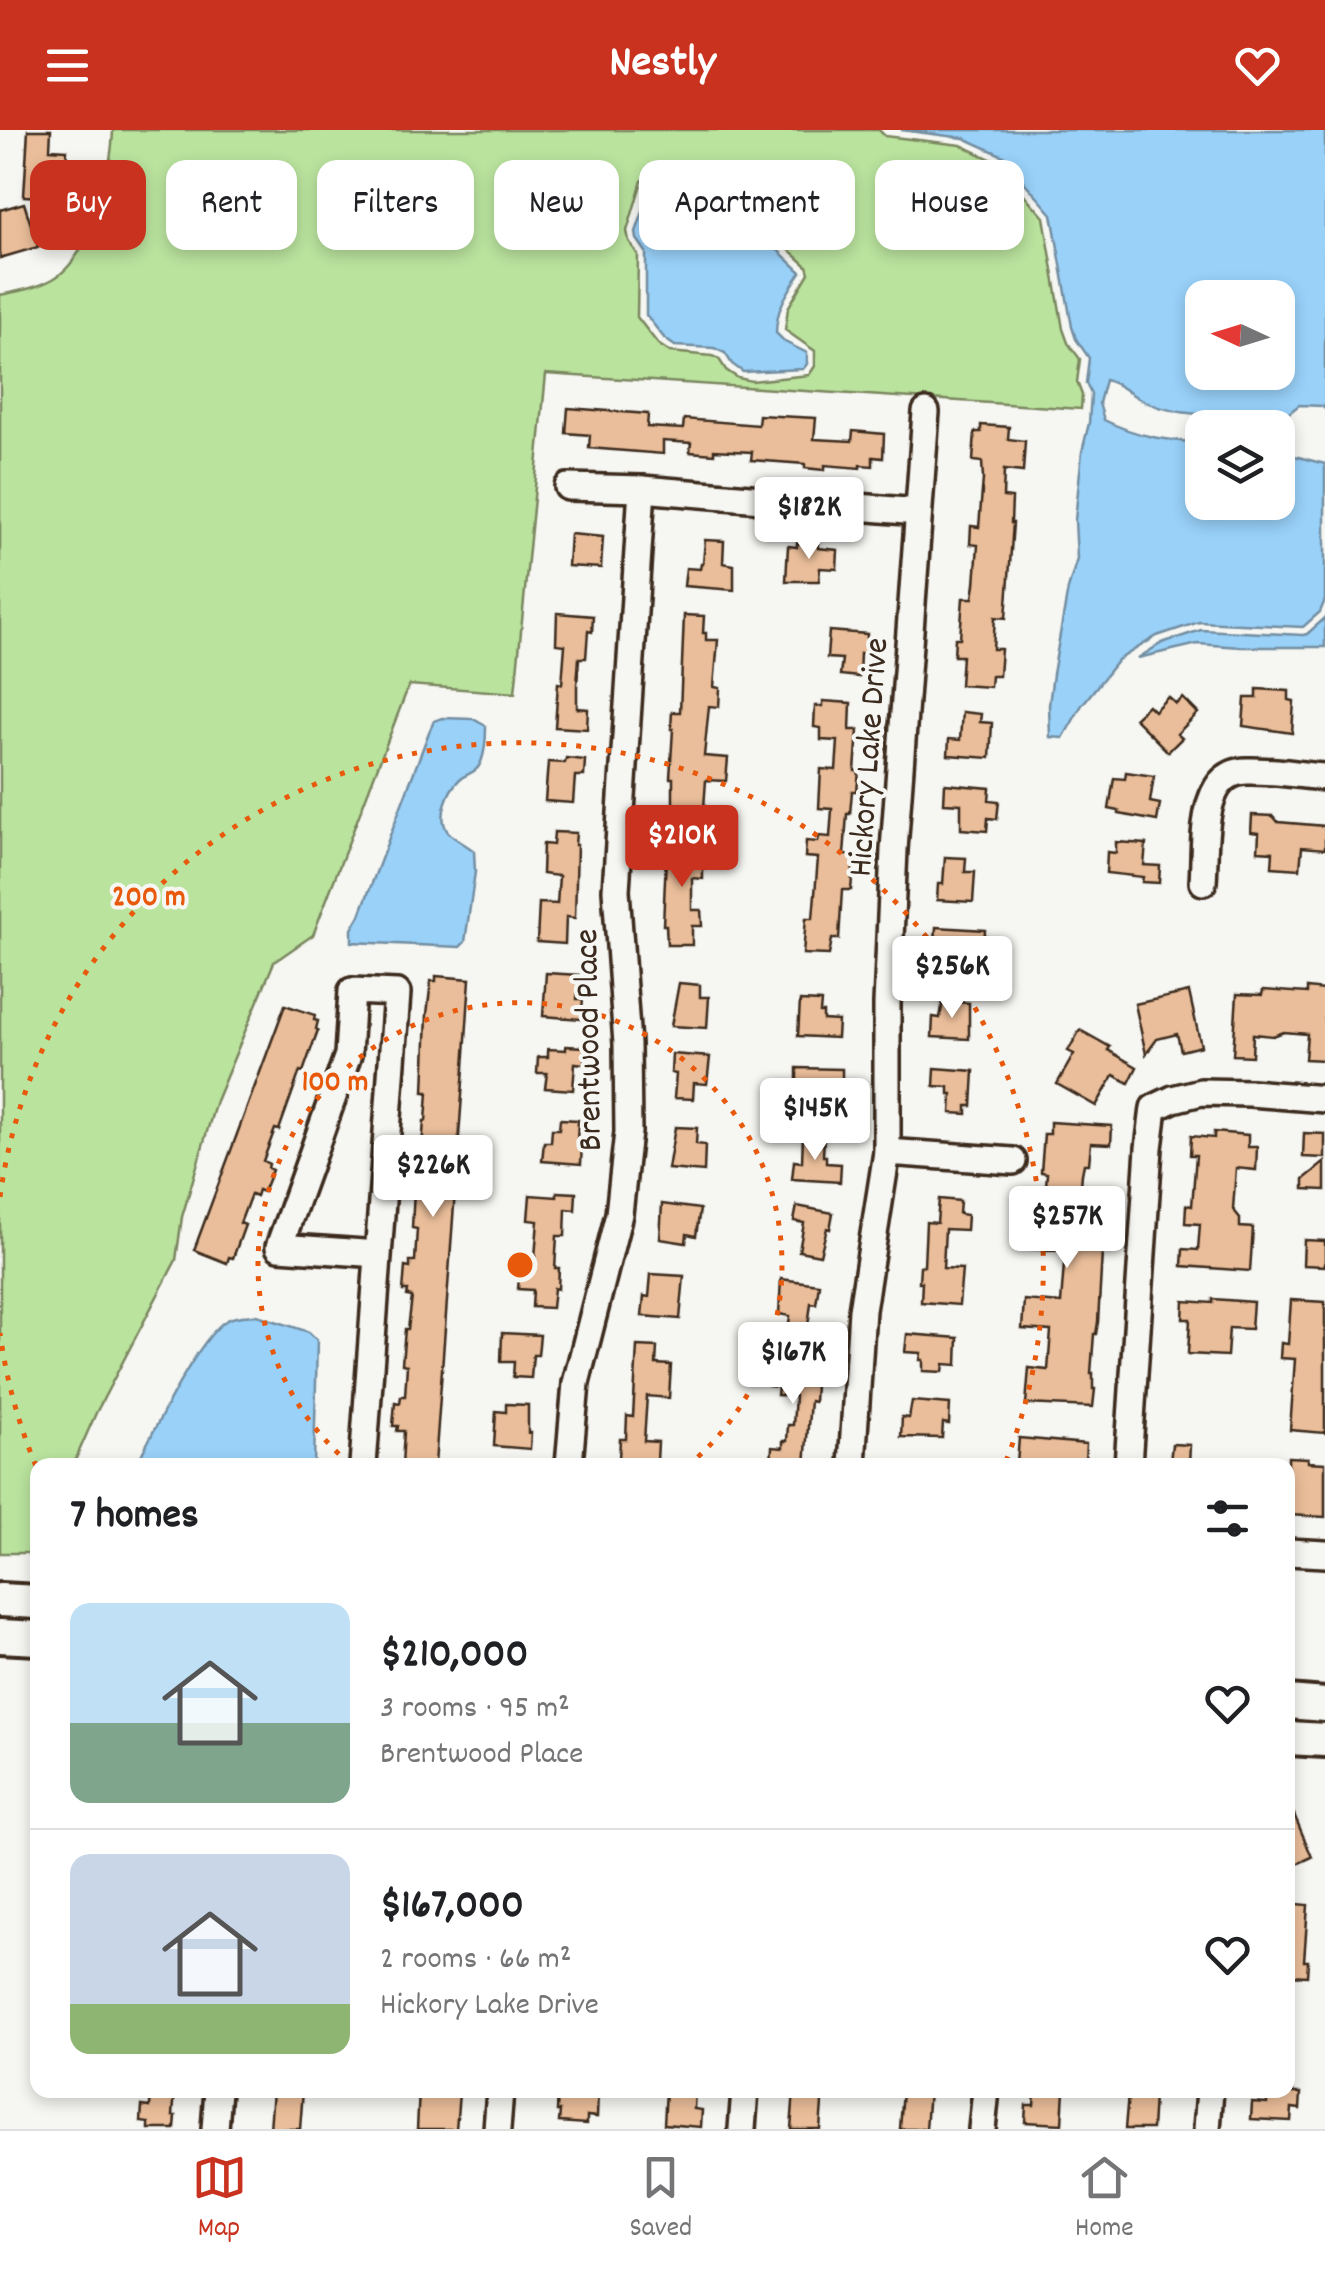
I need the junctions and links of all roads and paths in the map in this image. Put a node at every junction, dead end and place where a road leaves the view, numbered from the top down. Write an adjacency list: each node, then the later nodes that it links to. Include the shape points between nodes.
1 (926, 412): 4 (street, Hickory Lake Drive)
2 (568, 487): 3 (street)
3 (642, 488): 4 (street); 12 (street, Brentwood Place, via 616,890 628,1132 619,1214 576,1383)
4 (918, 512): 8 (street, Hickory Lake Drive, via 886,1004)
5 (1325, 777): 6 (street, via 1242,770 1223,778 1209,799)
6 (1203, 882)
7 (1325, 1099): 14 (street, via 1201,1092 1154,1108)
8 (887, 1152): 9 (street); 13 (street, Hickory Lake Drive, via 862,1310)
9 (1013, 1161)
10 (378, 1254): 10 (street, via 279,1247 348,1055 352,991 397,994); 11 (street)
11 (363, 1458)
12 (569, 1458)
13 (852, 1458)
14 (1128, 1458)
15 (1295, 1552): 16 (street)
16 (1325, 1554)
17 (0, 1600): 18 (main road)
18 (30, 1602)
19 (0, 1636): 20 (main road)
20 (30, 1638)
21 (1295, 1702): 22 (main road)
22 (1325, 1704)
23 (1295, 1738): 24 (main road)
24 (1325, 1740)
25 (217, 2098): 30 (street)
26 (499, 2098): 31 (street)
27 (744, 2098): 32 (street)
28 (985, 2098): 33 (street)
29 (1209, 2098): 34 (street)
30 (215, 2129)
31 (497, 2129)
32 (742, 2129)
33 (982, 2129)
34 (1207, 2129)

